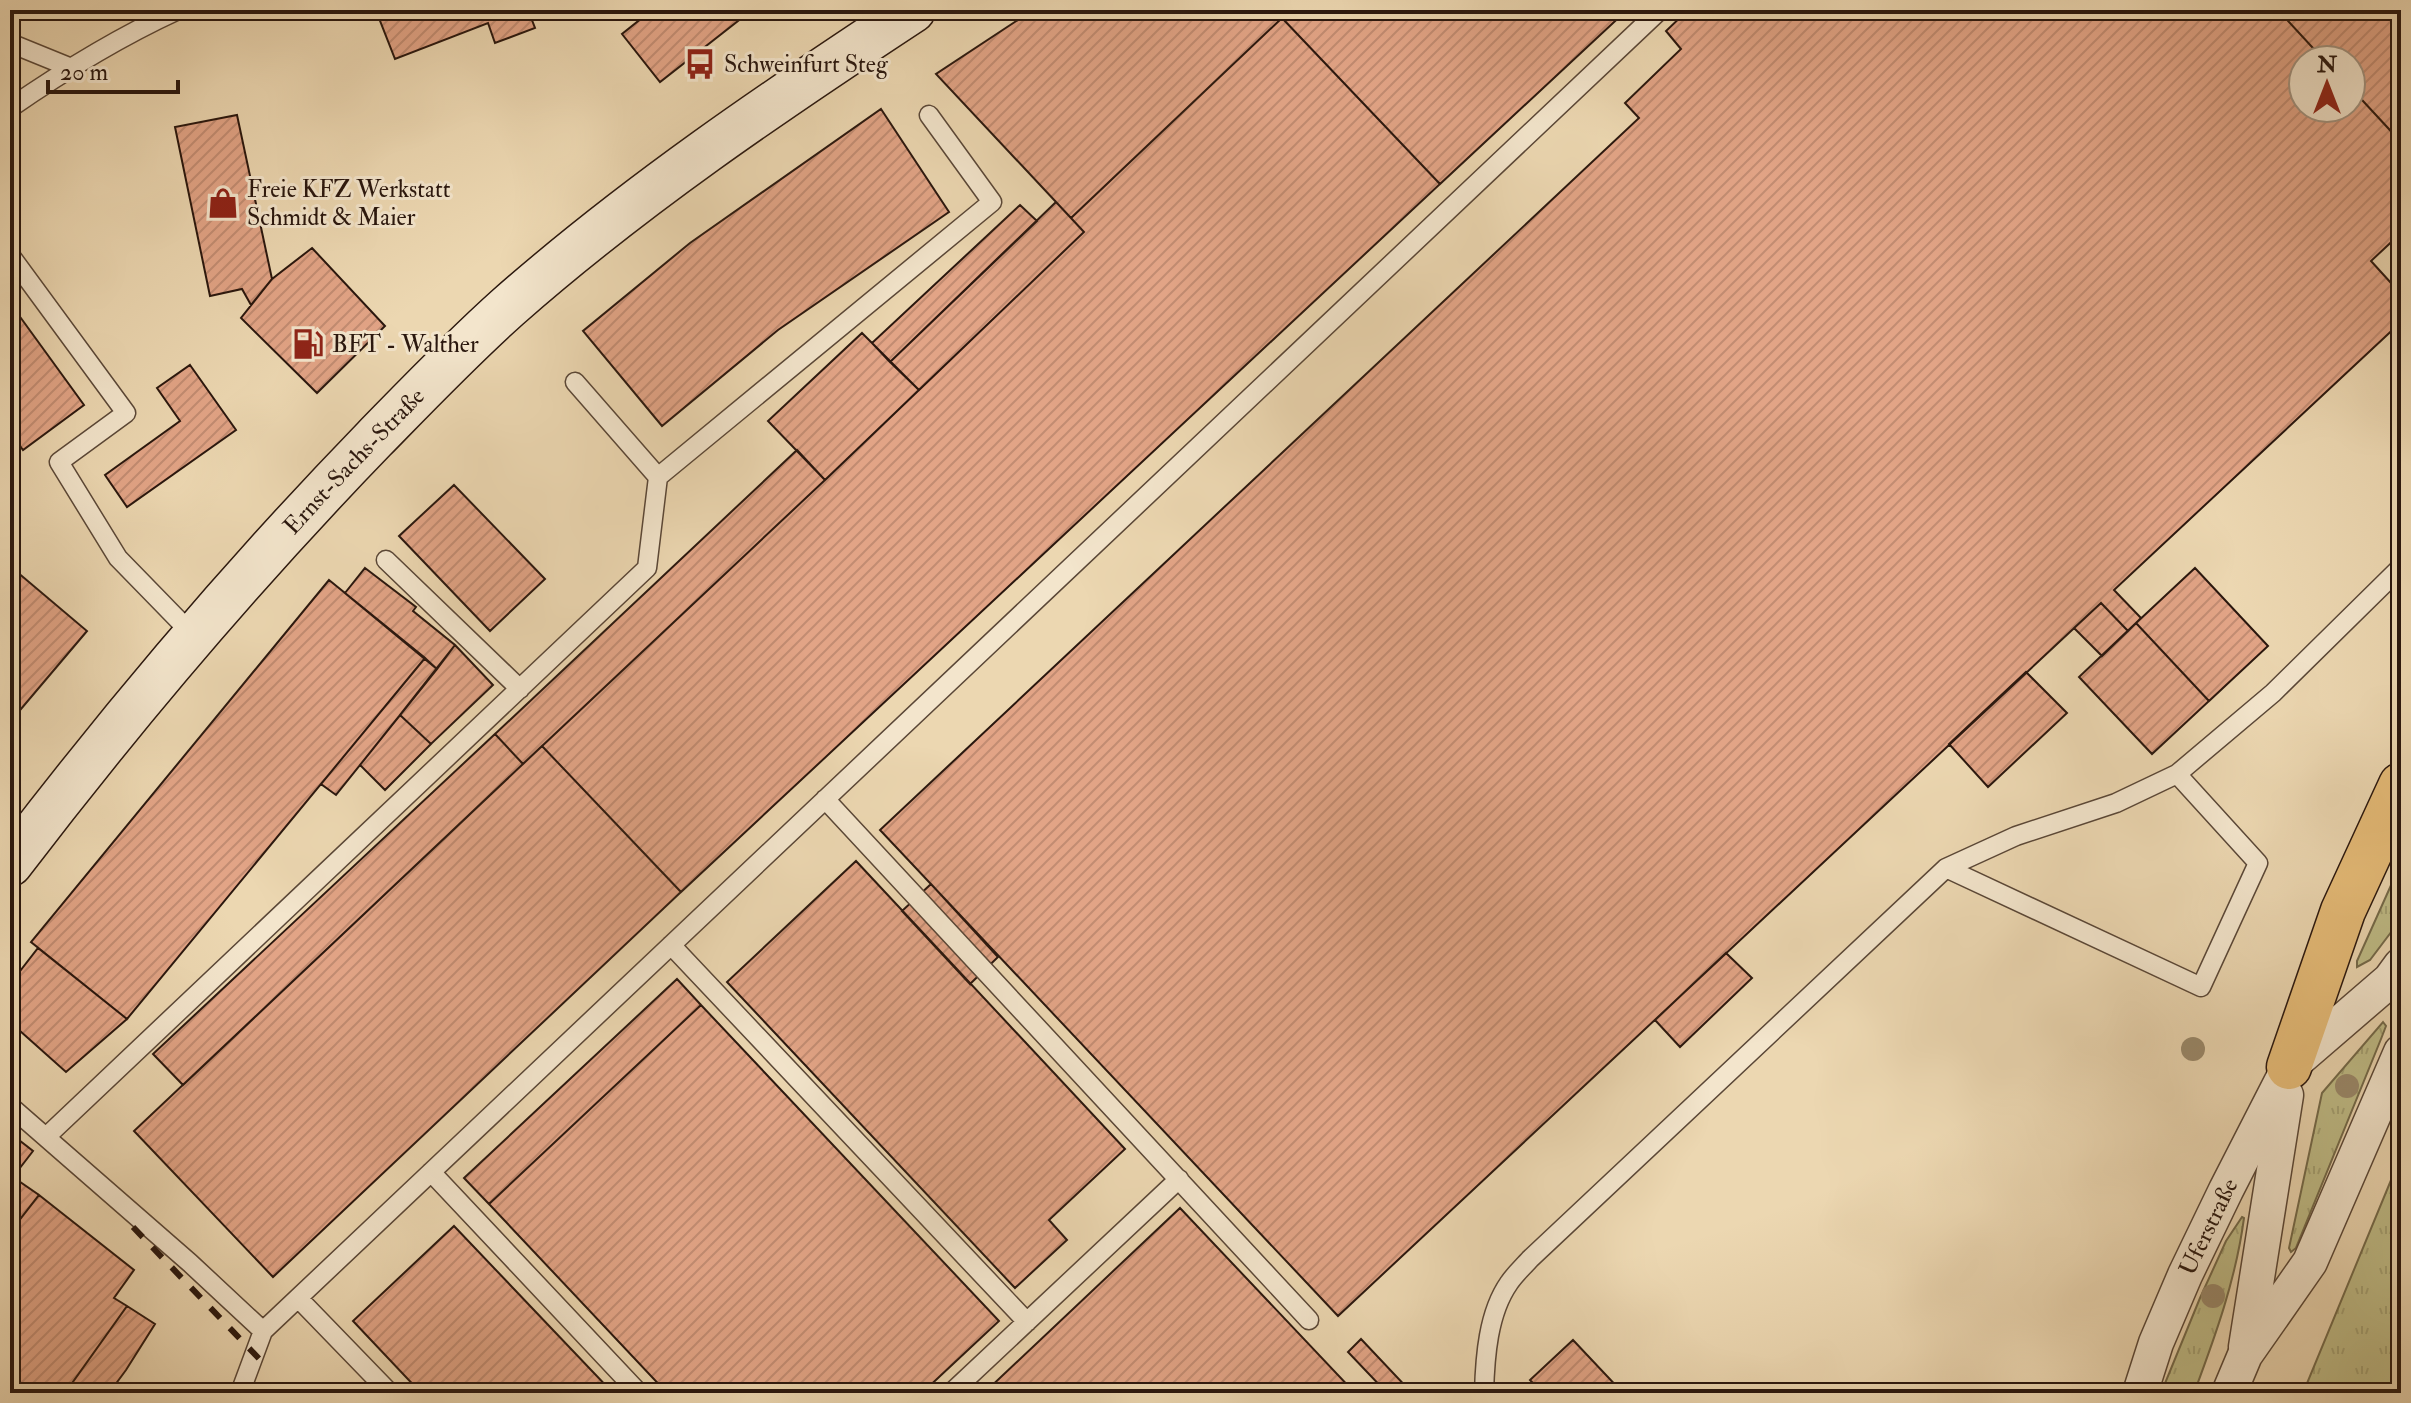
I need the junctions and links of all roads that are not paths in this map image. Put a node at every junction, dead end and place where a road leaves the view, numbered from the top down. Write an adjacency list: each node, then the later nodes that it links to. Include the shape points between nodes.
1 (178, 10): 5 (lane)
2 (913, 10): 13 (main road, Ernst-Sachs-Straße, via 687,164 508,307 324,490)
3 (1660, 10): 17 (lane)
4 (10, 43): 5 (lane)
5 (69, 67): 6 (lane)
6 (10, 108)
7 (929, 115): 10 (lane, via 992,202)
8 (10, 255): 13 (lane, via 126,413 59,462 118,558)
9 (575, 382): 10 (lane)
10 (658, 477): 14 (lane, via 647,568)
11 (386, 560): 14 (lane)
12 (2401, 567): 15 (lane, via 2273,693)
13 (195, 637): 18 (main road, Ernst-Sachs-Straße)
14 (520, 689): 25 (lane)
15 (2177, 774): 19 (lane); 19 (lane, via 2258,863 2201,987)
16 (2401, 785): 23 (main road, via 2343,911)
17 (825, 799): 20 (lane); 27 (lane)
18 (10, 864)
19 (1946, 868): 37 (lane, via 1530,1259 1509,1283 1496,1312)
20 (671, 945): 26 (lane); 30 (lane)
21 (2401, 965): 23 (street, Uferstraße)
22 (2401, 1052): 32 (street, Uferstraße, via 2310,1262)
23 (2289, 1067): 32 (street, Uferstraße); 38 (street, Uferstraße, via 2185,1275)
24 (10, 1106): 25 (lane)
25 (47, 1138): 31 (lane)
26 (431, 1172): 28 (lane); 35 (lane)
27 (1179, 1179): 29 (lane); 30 (lane)
28 (298, 1298): 31 (lane); 34 (lane)
29 (1309, 1320)
30 (1027, 1322): 36 (lane)
31 (263, 1331): 33 (lane)
32 (2245, 1355): 39 (street, Uferstraße)
33 (240, 1393)
34 (390, 1393)
35 (639, 1393)
36 (951, 1393)
37 (1484, 1393)
38 (2140, 1393)
39 (2229, 1393)

